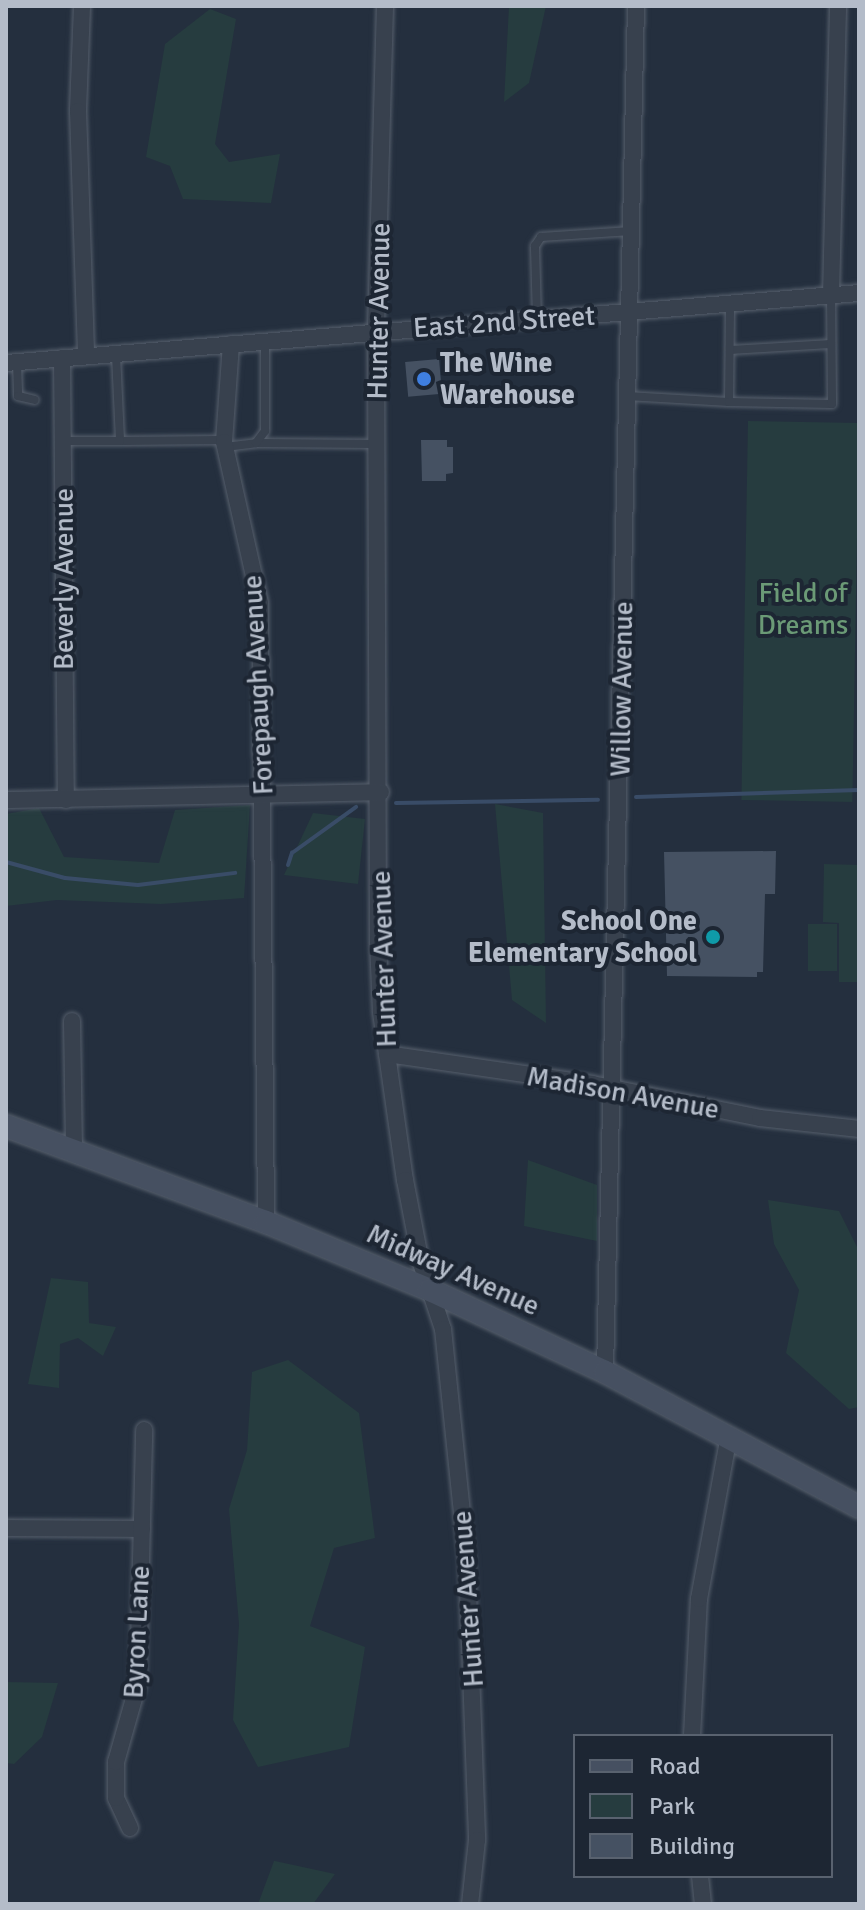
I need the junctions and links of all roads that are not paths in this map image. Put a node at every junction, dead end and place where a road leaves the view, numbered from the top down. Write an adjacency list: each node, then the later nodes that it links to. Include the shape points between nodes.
1 (82, 6): 17 (street, via 78,111)
2 (385, 6): 11 (street, Hunter Avenue)
3 (636, 6): 5 (street, Willow Avenue)
4 (838, 6): 7 (street)
5 (631, 231): 9 (street, Willow Avenue); 10 (lane, via 541,237 535,246)
6 (859, 293): 7 (street, East 2nd Street)
7 (831, 295): 8 (street, East 2nd Street); 14 (lane)
8 (730, 305): 9 (street, East 2nd Street); 15 (lane)
9 (629, 313): 10 (street, East 2nd Street); 20 (street, Willow Avenue)
10 (537, 319): 11 (street, East 2nd Street)
11 (376, 331): 12 (street, East 2nd Street); 27 (street, Hunter Avenue)
12 (265, 341): 13 (street, East 2nd Street); 26 (lane, via 265,431)
13 (231, 344): 16 (street, East 2nd Street); 25 (street, Forepaugh Avenue)
14 (831, 344): 15 (lane); 22 (lane, via 832,404)
15 (730, 350): 22 (lane)
16 (116, 354): 17 (street, East 2nd Street); 24 (lane)
17 (86, 356): 18 (street, East 2nd Street)
18 (62, 358): 19 (street, East 2nd Street); 23 (street, Beverly Avenue)
19 (12, 362): 21 (lane, via 18,396)
20 (627, 396): 22 (lane); 34 (street, Willow Avenue)
21 (35, 400)
22 (729, 402)
23 (63, 441): 24 (lane); 31 (street, Beverly Avenue)
24 (120, 441): 25 (lane)
25 (224, 443): 26 (lane); 29 (street, Forepaugh Avenue, via 260,603)
26 (256, 443): 27 (lane)
27 (378, 444): 28 (street, Hunter Avenue)
28 (381, 792): 29 (street); 33 (street, Hunter Avenue, via 378,941)
29 (264, 795): 31 (street); 38 (street, Forepaugh Avenue)
30 (6, 800): 31 (street)
31 (66, 800)
32 (72, 1021): 37 (street)
33 (387, 1054): 34 (street, Madison Avenue); 39 (street, Hunter Avenue, via 405,1180)
34 (610, 1088): 36 (street, Madison Avenue, via 760,1118); 40 (street, Willow Avenue)
35 (6, 1126): 37 (street, Midway Avenue)
36 (859, 1129)
37 (74, 1149): 38 (street, Midway Avenue)
38 (266, 1222): 39 (street, Midway Avenue)
39 (430, 1290): 40 (street, Midway Avenue); 49 (street, Hunter Avenue, via 443,1329 468,1578 477,1840)
40 (605, 1372): 42 (street, Midway Avenue)
41 (144, 1430): 45 (street, Byron Lane)
42 (729, 1435): 43 (street, Midway Avenue); 46 (street, via 699,1599)
43 (859, 1507)
44 (6, 1528): 45 (street)
45 (142, 1529): 47 (street, Byron Lane, via 138,1684 116,1762 116,1798)
46 (692, 1734)
47 (130, 1828)
48 (700, 1878): 50 (street)
49 (470, 1904)
50 (703, 1904)

